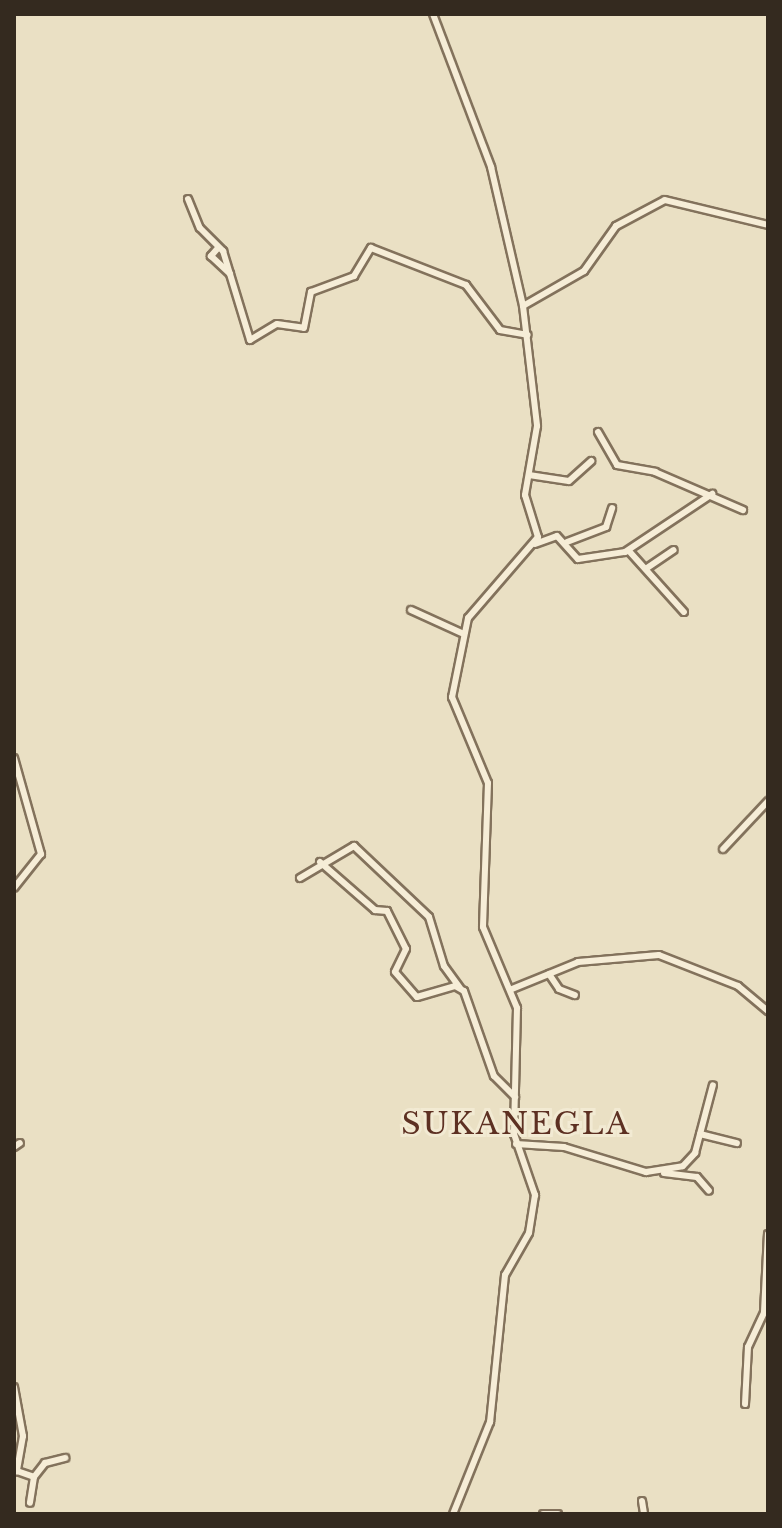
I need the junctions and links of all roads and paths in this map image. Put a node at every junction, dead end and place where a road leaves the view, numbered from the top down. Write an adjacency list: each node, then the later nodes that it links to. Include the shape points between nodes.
1 (433, 14): 4 (street, via 491,167)
2 (188, 199): 5 (street, via 230,274 251,340 277,324 304,329 311,292 356,274 371,248 466,285 500,330)
3 (768, 225): 4 (street, via 701,204 659,202 616,226 579,275)
4 (523, 306): 5 (street)
5 (528, 335): 8 (street, via 537,426)
6 (598, 432): 9 (street, via 617,465)
7 (591, 461): 8 (street, via 569,481)
8 (529, 475): 13 (street, via 525,503 538,528)
9 (712, 494): 11 (street); 15 (street)
10 (612, 508): 12 (street, via 606,527)
11 (743, 510)
12 (567, 542): 13 (street, via 557,536); 15 (street, via 578,559)
13 (535, 544): 19 (street, via 470,615)
14 (674, 550): 16 (street)
15 (629, 551): 16 (street)
16 (647, 568): 18 (street)
17 (411, 610): 19 (street, via 434,614)
18 (684, 612)
19 (464, 634): 28 (street, via 452,697 488,783 483,927)
20 (14, 758): 25 (street, via 41,854)
21 (768, 801): 22 (street)
22 (723, 849)
23 (320, 862): 24 (street); 27 (street, via 351,844 390,875 433,922 444,966); 27 (street, via 389,914 406,949 395,972 417,997)
24 (300, 878)
25 (14, 888)
26 (549, 974): 28 (street); 29 (street, via 559,989); 30 (street, via 616,956 669,957 738,986)
27 (460, 988): 32 (street, via 475,1009 494,1076)
28 (512, 989): 32 (street, via 519,1025)
29 (575, 995)
30 (768, 1011)
31 (713, 1085): 33 (street)
32 (515, 1097): 35 (street)
33 (700, 1134): 34 (street); 36 (street, via 691,1161)
34 (737, 1143)
35 (516, 1144): 36 (street, via 532,1141); 46 (street, via 532,1180 534,1209 505,1275 490,1422)
36 (661, 1171): 37 (street, via 697,1177)
37 (709, 1191)
38 (768, 1234): 40 (street, via 764,1312 748,1347)
39 (14, 1387): 42 (street, via 23,1436)
40 (745, 1404)
41 (65, 1458): 43 (street, via 45,1463)
42 (16, 1471): 43 (street)
43 (34, 1477): 45 (street)
44 (642, 1501): 49 (street)
45 (30, 1503)
46 (453, 1514)
47 (543, 1514): 48 (street)
48 (558, 1514)
49 (644, 1514)

